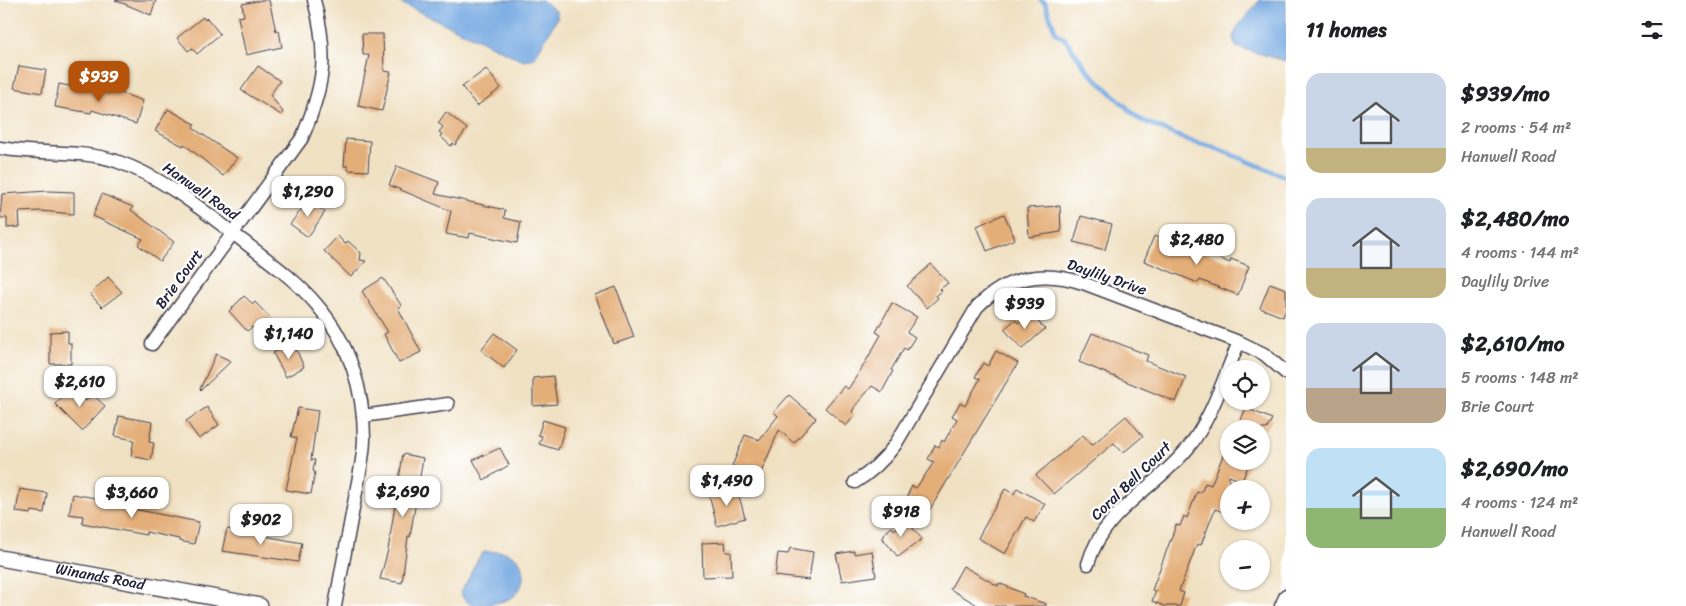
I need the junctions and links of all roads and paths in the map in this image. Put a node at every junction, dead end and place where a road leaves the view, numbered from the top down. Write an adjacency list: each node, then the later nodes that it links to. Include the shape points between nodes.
1 (314, 0): 3 (street, Brie Court, via 324,54 322,82 315,108 302,138)
2 (0, 148): 3 (street, Hanwell Road, via 22,152 90,154 115,161 164,184)
3 (232, 233): 5 (street, Brie Court); 8 (street, Hanwell Road, via 298,285 338,334 350,361)
4 (1239, 342): 6 (street, Daylily Drive, via 1264,354); 9 (street, Daylily Drive, via 1064,277 1028,277 1008,284 988,295 976,307 895,445 877,467); 11 (street, Coral Bell Court, via 1209,414 1189,448 1109,521 1093,546)
5 (152, 344)
6 (1286, 373)
7 (448, 404): 8 (street)
8 (363, 416): 14 (street, Hanwell Road, via 360,468)
9 (854, 482)
10 (0, 558): 13 (street, Winands Road)
11 (1088, 564)
12 (1286, 595): 15 (street)
13 (260, 606)
14 (335, 606)
15 (1281, 606)

